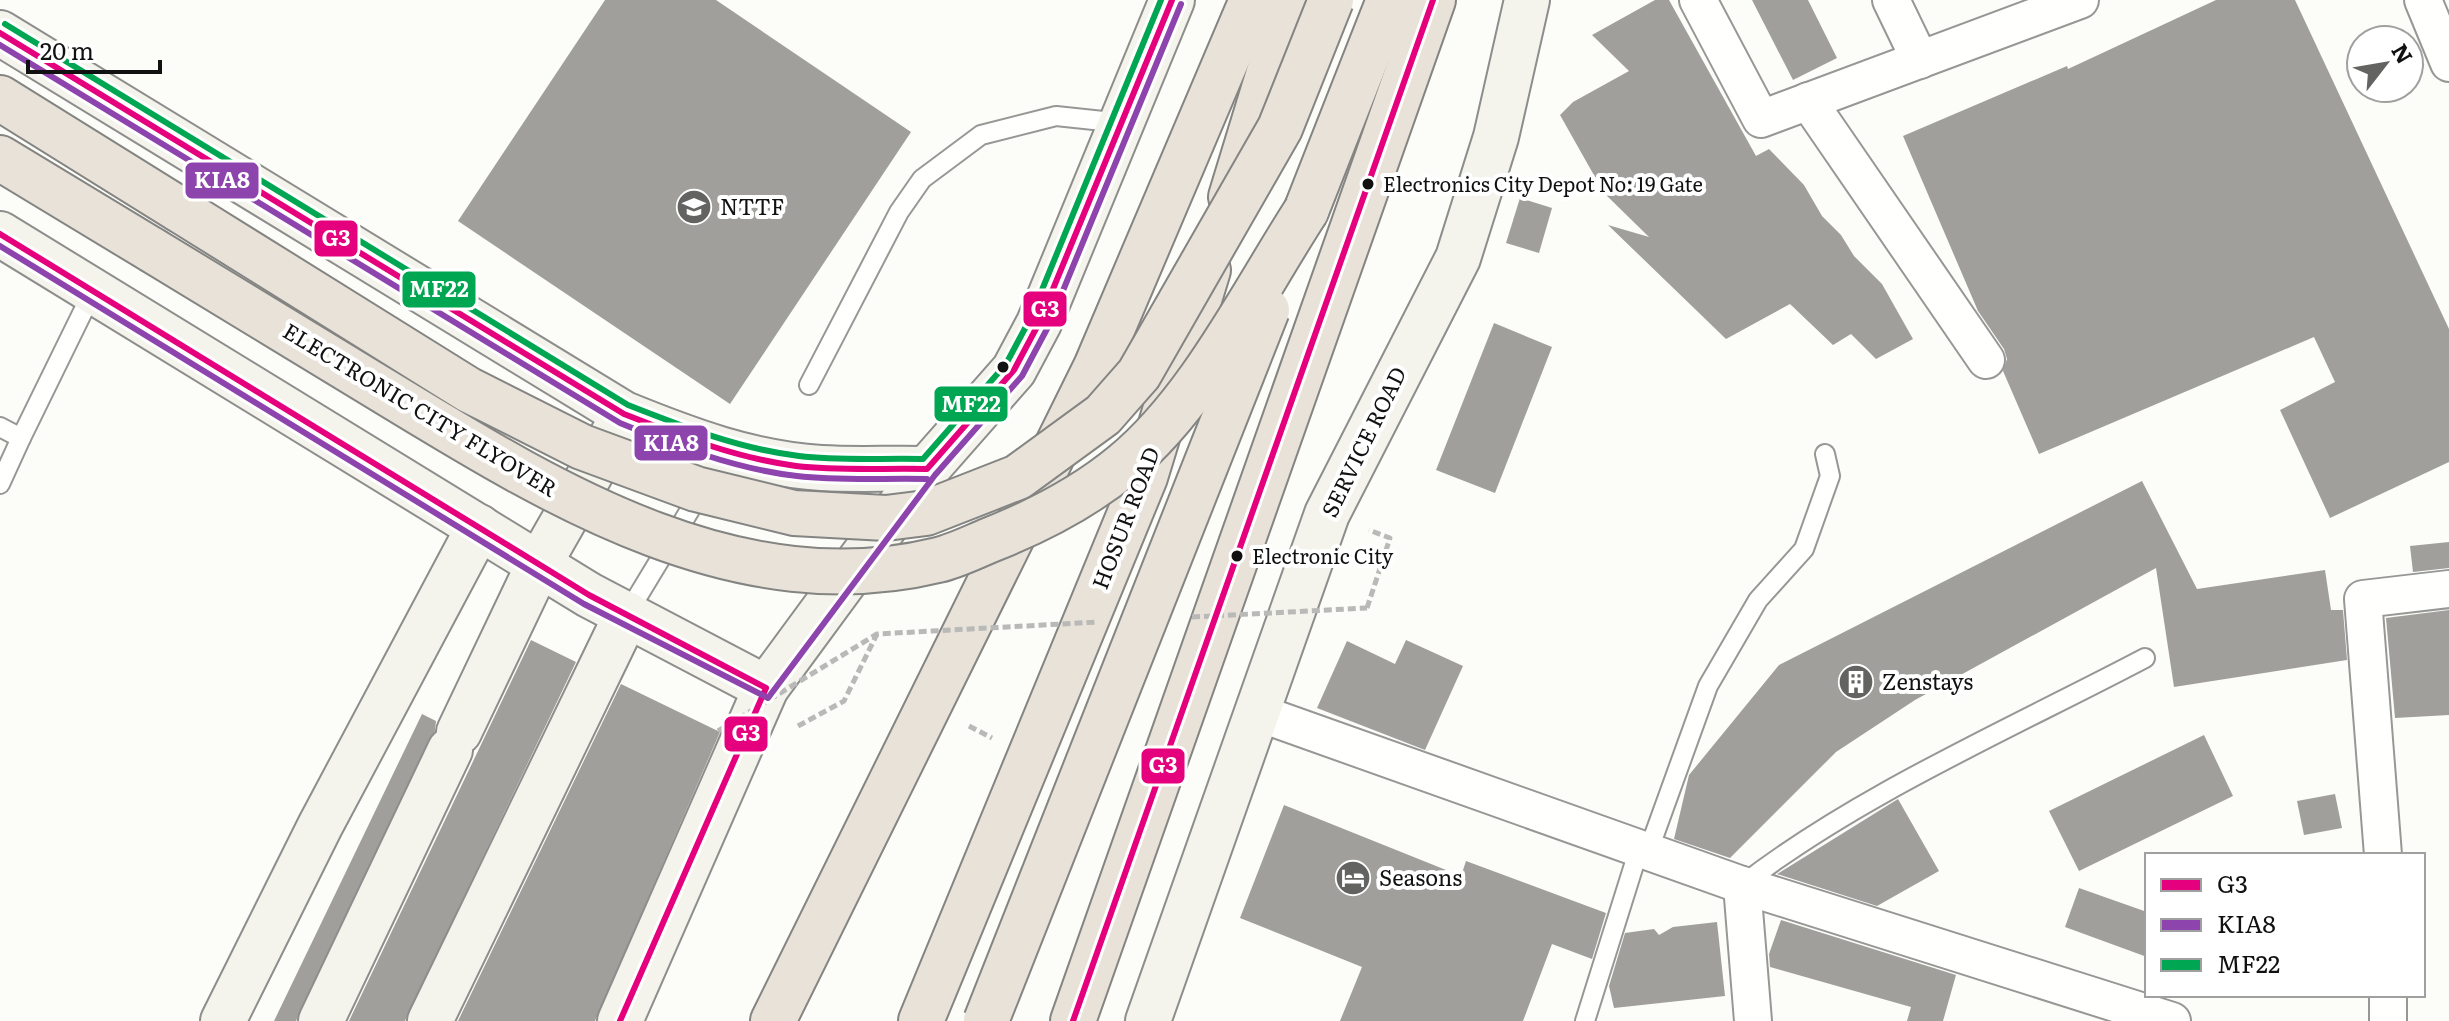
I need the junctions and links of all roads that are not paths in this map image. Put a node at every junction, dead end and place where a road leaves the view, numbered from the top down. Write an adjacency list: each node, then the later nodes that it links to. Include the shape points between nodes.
1 (1172, 0): 17 (street)
2 (1252, 0): 46 (highway, via 1096,367)
3 (1291, 0): 47 (highway, HOSUR ROAD, via 1145,477)
4 (1331, 0): 15 (highway, ELECTRONIC CITY FLYOVER, bridge, via 1280,128 1139,374 1103,415 1018,477 926,513 886,518 794,513 696,489 582,447 469,390)
5 (1389, 0): 19 (highway, ELECTRONIC CITY FLYOVER)
6 (1433, 0): 49 (highway)
7 (1527, 0): 37 (street, SERVICE ROAD, via 1496,137 1458,258 1327,514)
8 (1698, 0): 16 (street, via 1761,119)
9 (1891, 0): 13 (street)
10 (2080, 0): 13 (street)
11 (2423, 0): 14 (street)
12 (0, 33): 24 (street)
13 (1920, 60): 16 (street)
14 (2449, 63)
15 (0, 98)
16 (1808, 101): 22 (street)
17 (1122, 123): 23 (lane, via 1056,116 981,135 922,179 899,212); 29 (street, via 1039,323 1014,370)
18 (0, 158): 19 (highway, ELECTRONIC CITY FLYOVER, bridge, via 519,473 608,517 709,552 792,571 871,570 939,560 1063,508 1124,464 1183,405)
19 (1306, 211): 48 (highway, bridge)
20 (0, 234): 21 (street)
21 (93, 291): 26 (lane); 31 (street)
22 (1986, 360)
23 (809, 385)
24 (624, 414): 27 (street); 32 (street)
25 (0, 427): 26 (lane)
26 (21, 438): 30 (lane)
27 (726, 451): 29 (street, via 820,468); 34 (lane)
28 (1825, 454): 38 (lane, via 1830,476 1804,549 1758,600 1708,686)
29 (927, 469): 36 (street)
30 (0, 484)
31 (479, 527): 32 (street); 42 (street)
32 (539, 564): 34 (street); 43 (street)
33 (2449, 589): 39 (street, via 2363,599)
34 (627, 614): 36 (street); 44 (street)
35 (2145, 658): 40 (lane, via 1856,811 1785,852)
36 (766, 688): 45 (street)
37 (1256, 712): 38 (street); 50 (street, SERVICE ROAD)
38 (1644, 851): 40 (street); 51 (lane)
39 (2383, 853)
40 (1742, 885): 52 (street); 53 (street)
41 (2388, 997): 54 (street)
42 (223, 1021)
43 (321, 1021)
44 (430, 1021)
45 (620, 1021)
46 (773, 1021)
47 (921, 1021)
48 (986, 1021)
49 (1073, 1021)
50 (1148, 1021)
51 (1585, 1021)
52 (1753, 1021)
53 (2172, 1021)
54 (2388, 1021)

